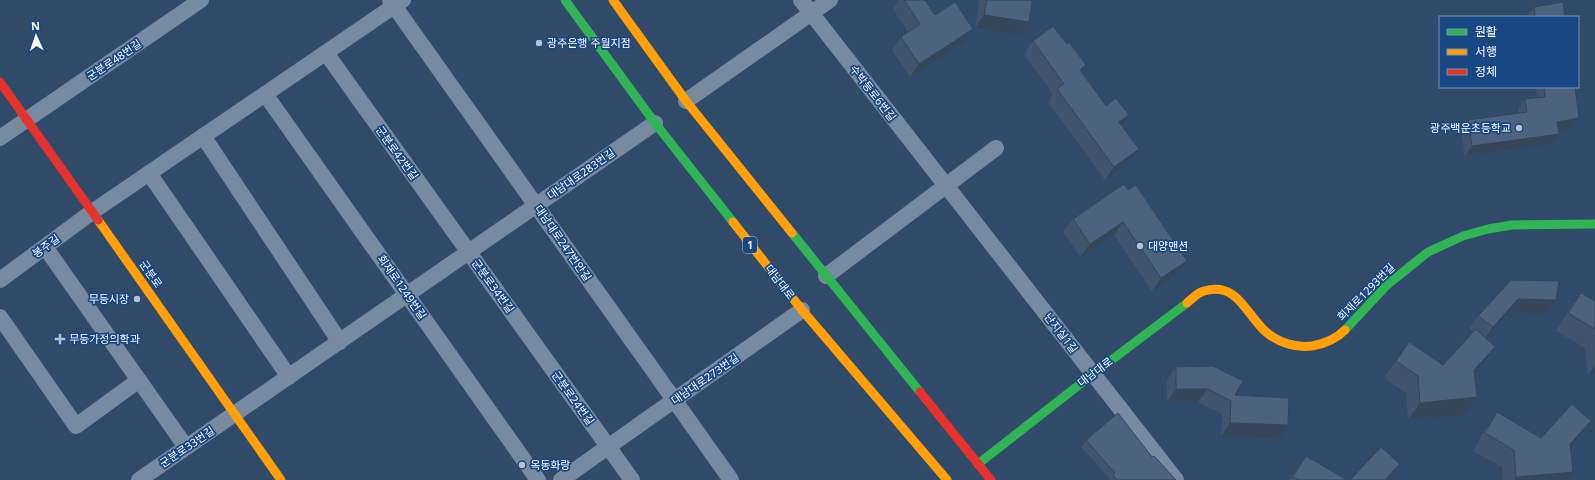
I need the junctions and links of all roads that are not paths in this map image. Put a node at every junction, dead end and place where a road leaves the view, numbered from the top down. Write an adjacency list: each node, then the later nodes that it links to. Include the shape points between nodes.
1 (201, 0): 12 (street, 군분로48번길)
2 (565, 0): 13 (main road, 대남대로 / 1)
3 (613, 0): 11 (main road)
4 (801, 0): 7 (street, 수박등로6번길)
5 (830, 0): 7 (street)
6 (396, 2): 8 (street); 19 (street, 대남대로247번안길)
7 (811, 14): 11 (street); 18 (street, 수박등로6번길)
8 (326, 53): 10 (street); 23 (street, 군분로42번길)
9 (0, 82): 12 (main road, 군분로)
10 (265, 94): 14 (street); 27 (street, 회재로1249번길)
11 (686, 101): 24 (main road)
12 (27, 120): 15 (street, 군분로48번길); 20 (main road, 군분로)
13 (655, 123): 19 (street, 대남대로283번길); 28 (main road, 대남대로 / 1)
14 (203, 136): 17 (street); 30 (street)
15 (0, 138)
16 (996, 148): 18 (street)
17 (149, 173): 20 (street); 33 (street)
18 (946, 186): 24 (street); 32 (street, 난지실1길)
19 (536, 206): 23 (street, 대남대로283번길); 35 (street, 대남대로247번안길)
20 (92, 212): 22 (street, 봉주길); 36 (main road, 군분로)
21 (1595, 224): 26 (main road, 회재로1293번길, via 1512,225 1463,236 1428,252 1387,285 1341,334 1323,344 1303,347 1284,344 1266,332 1230,292)
22 (45, 247): 25 (street, 봉주길); 34 (street)
23 (468, 252): 27 (street, 군분로34번길); 31 (street, 군분로34번길)
24 (826, 276): 39 (main road)
25 (0, 280)
26 (1217, 289): 32 (main road, 대남대로, via 1203,291)
27 (407, 295): 30 (street, 군분로34번길); 43 (street, 회재로1249번길)
28 (802, 310): 35 (street, 대남대로273번길); 47 (main road, 대남대로 / 1)
29 (0, 317): 34 (street, via 76,426)
30 (340, 342): 33 (street, 군분로34번길)
31 (539, 350): 37 (street, 군분로24번길)
32 (1093, 374): 39 (main road, 대남대로); 49 (street, 난지실1길)
33 (289, 377): 36 (street, 군분로34번길)
34 (139, 380): 38 (street)
35 (675, 400): 37 (street, 대남대로273번길); 46 (street, 대남대로247번안길)
36 (235, 414): 38 (street, 군분로33번길); 42 (main road, 군분로)
37 (608, 447): 44 (street); 45 (street, 군분로24번길)
38 (186, 448): 40 (street, 군분로33번길)
39 (978, 464): 48 (main road)
40 (155, 475): 41 (street, 군분로33번길)
41 (139, 480)
42 (281, 480)
43 (538, 480)
44 (561, 480)
45 (632, 480)
46 (731, 480)
47 (947, 480)
48 (991, 480)
49 (1176, 480)

